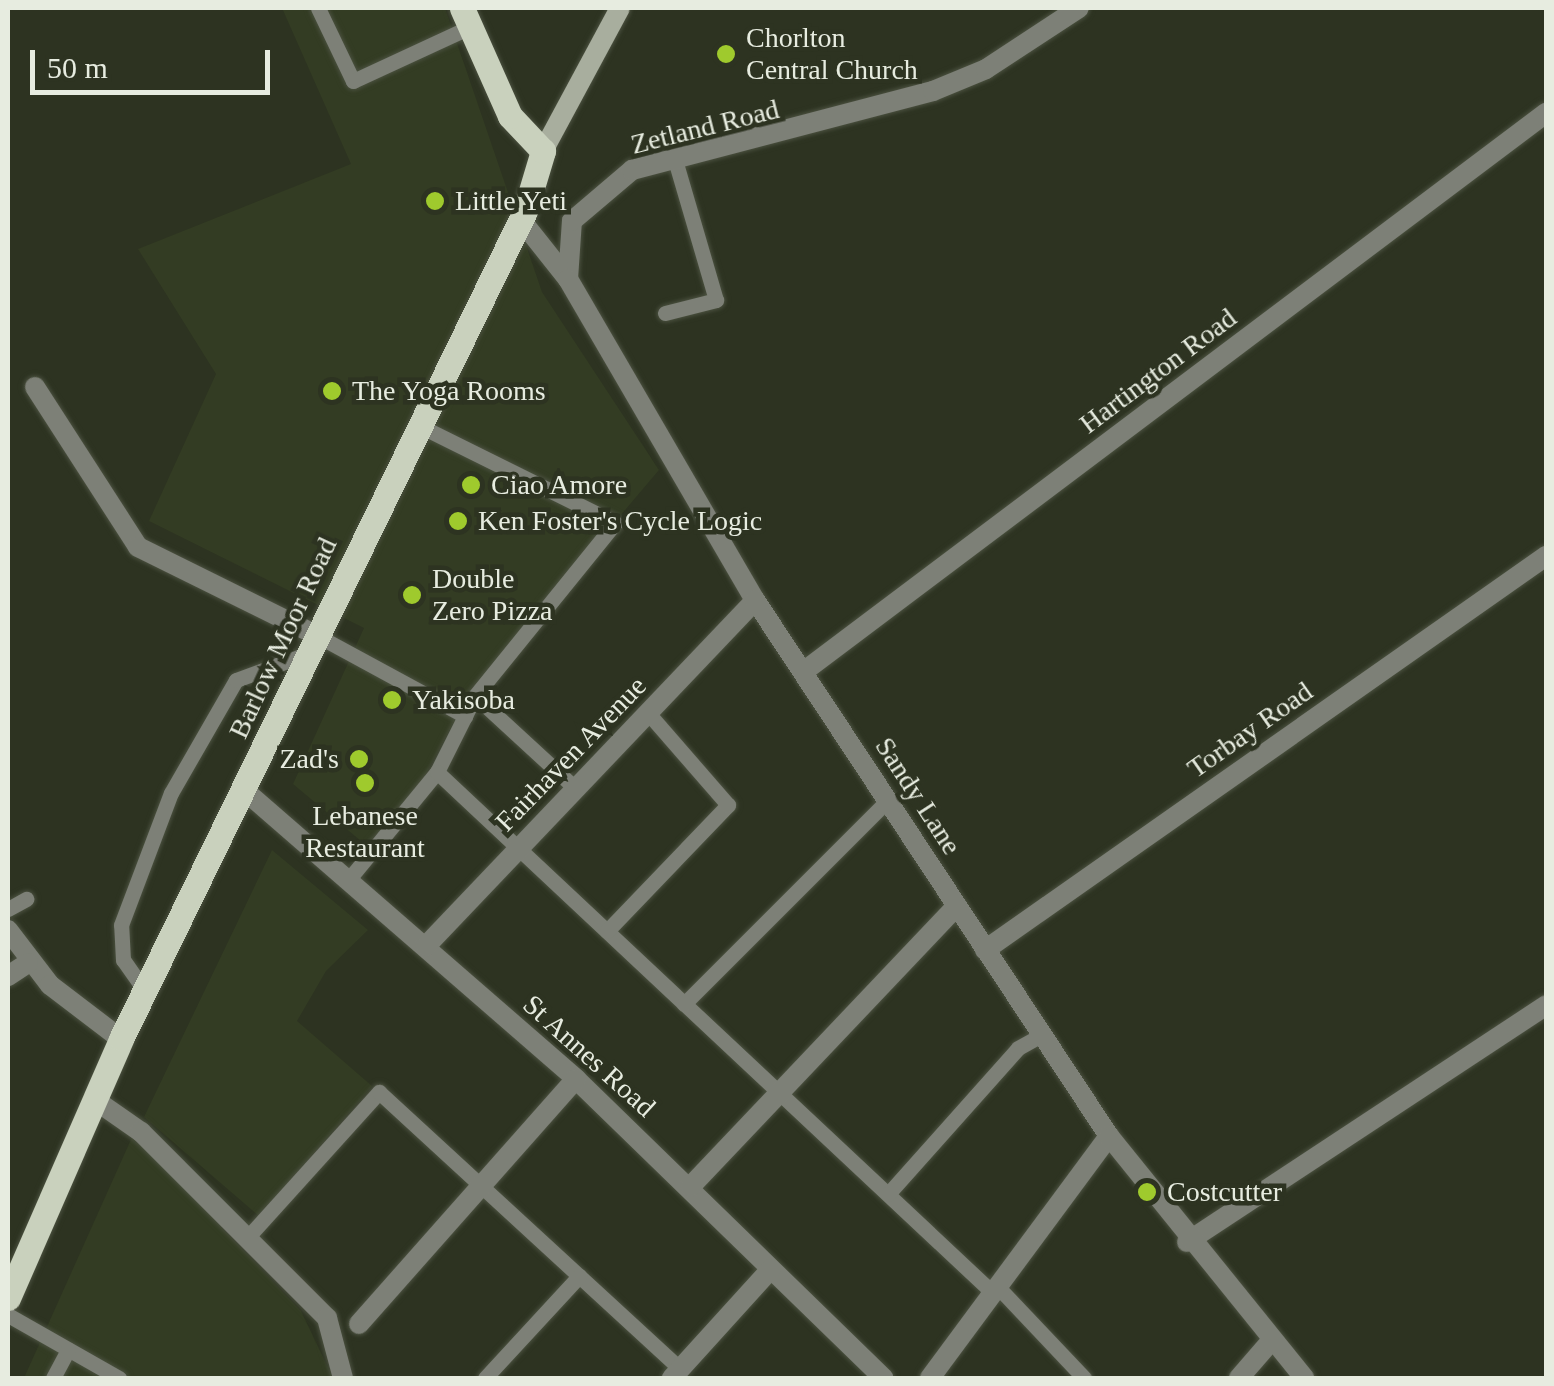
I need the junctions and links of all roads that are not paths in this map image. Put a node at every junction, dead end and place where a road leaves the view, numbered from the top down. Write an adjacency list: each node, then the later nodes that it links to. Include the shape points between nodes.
1 (318, 8): 4 (lane, via 353,81)
2 (620, 8): 6 (main road, Barlow Moor Road)
3 (1079, 8): 7 (street, Zetland Road, via 986,69 933,91)
4 (466, 18): 6 (main road, via 510,116)
5 (1546, 114): 16 (street, Hartington Road)
6 (543, 150): 8 (main road, Barlow Moor Road)
7 (675, 160): 9 (street, Zetland Road, via 632,170 585,202 569,236); 10 (lane, via 716,300)
8 (521, 220): 9 (street, Sandy Lane); 12 (main road, Barlow Moor Road)
9 (568, 280): 14 (street, Sandy Lane)
10 (665, 313)
11 (35, 387): 15 (street, via 138,546)
12 (418, 425): 15 (main road, Barlow Moor Road); 17 (lane, via 615,523)
13 (1546, 556): 32 (street, Torbay Road)
14 (755, 600): 16 (street, Sandy Lane); 18 (street, Fairhaven Avenue)
15 (312, 644): 19 (lane); 21 (main road, Barlow Moor Road); 35 (lane, via 236,680 171,793 121,925 123,960)
16 (803, 672): 23 (street, Sandy Lane)
17 (475, 696): 19 (lane); 22 (lane)
18 (648, 712): 22 (street, Fairhaven Avenue); 30 (lane, via 728,804)
19 (465, 716): 20 (lane)
20 (437, 772): 24 (lane); 25 (lane)
21 (244, 790): 25 (street, St Annes Road); 35 (main road, Barlow Moor Road)
22 (576, 790): 24 (street, Fairhaven Avenue)
23 (888, 800): 27 (street, Sandy Lane); 36 (lane)
24 (519, 848): 30 (lane); 31 (street, Fairhaven Avenue)
25 (349, 879): 31 (street, St Annes Road)
26 (26, 898): 28 (lane)
27 (958, 906): 32 (street, Sandy Lane); 41 (street)
28 (8, 909)
29 (8, 930): 33 (street)
30 (607, 931): 36 (lane)
31 (426, 946): 40 (street, St Annes Road)
32 (985, 950): 38 (street, Sandy Lane)
33 (28, 963): 34 (street); 39 (street)
34 (8, 976)
35 (145, 991): 39 (main road, Barlow Moor Road)
36 (684, 1004): 41 (lane)
37 (1546, 1005): 48 (street)
38 (1041, 1035): 43 (street, Sandy Lane); 46 (lane, via 1018,1048)
39 (121, 1039): 42 (main road, Barlow Moor Road)
40 (576, 1079): 44 (street); 45 (street, St Annes Road)
41 (780, 1093): 45 (street); 46 (lane)
42 (95, 1100): 47 (street, via 141,1132); 52 (main road, Barlow Moor Road)
43 (1109, 1136): 48 (street, Sandy Lane); 51 (street)
44 (481, 1186): 47 (lane, via 379,1092); 50 (lane); 54 (street)
45 (691, 1186): 49 (street, St Annes Road)
46 (888, 1194): 51 (lane)
47 (247, 1238): 61 (street, via 327,1318)
48 (1186, 1242): 55 (street, Sandy Lane)
49 (771, 1269): 58 (street); 63 (street, St Annes Road)
50 (579, 1276): 58 (lane); 62 (lane)
51 (996, 1290): 57 (lane); 64 (street)
52 (8, 1298)
53 (8, 1316): 56 (lane)
54 (359, 1324)
55 (1271, 1340): 65 (street); 66 (street, Sandy Lane)
56 (68, 1350): 59 (lane); 60 (lane)
57 (1074, 1375)
58 (676, 1376)
59 (113, 1377)
60 (53, 1378)
61 (343, 1378)
62 (485, 1378)
63 (882, 1378)
64 (930, 1378)
65 (1239, 1378)
66 (1304, 1378)

